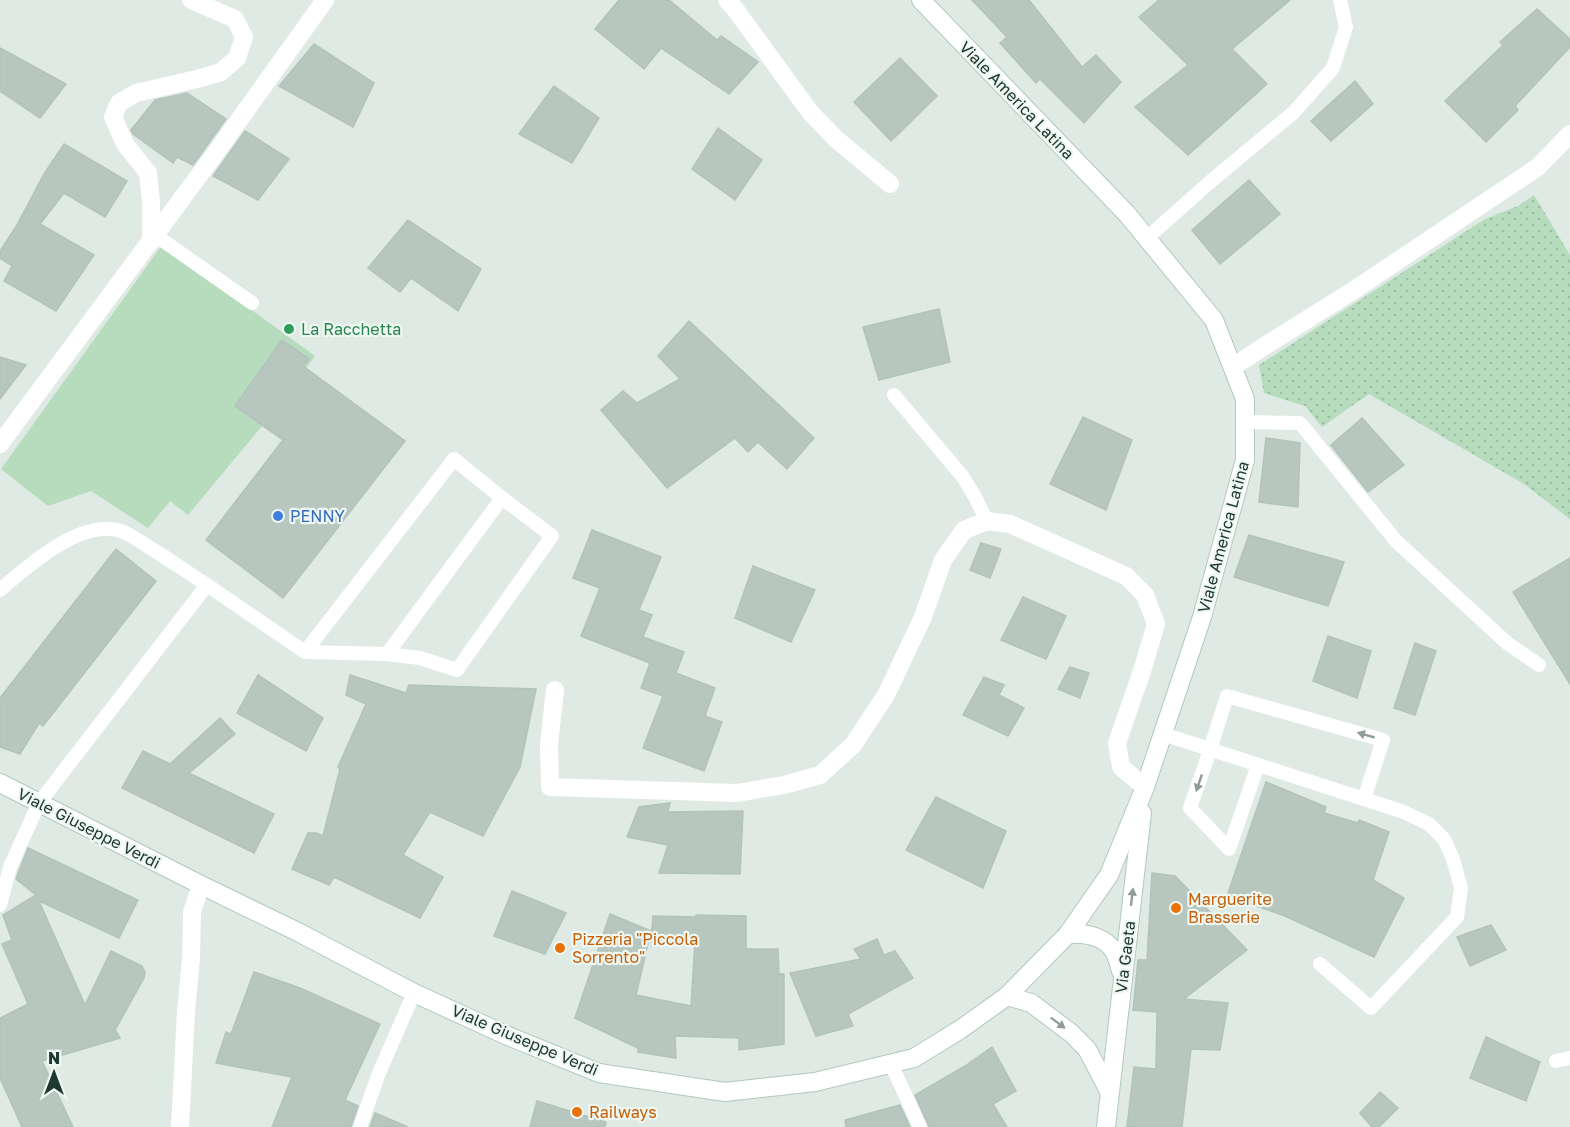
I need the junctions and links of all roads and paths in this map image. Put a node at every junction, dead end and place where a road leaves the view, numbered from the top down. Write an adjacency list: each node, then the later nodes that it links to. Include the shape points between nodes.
1 (191, 0): 8 (street, via 235,19 244,37 237,58 221,72 136,93 119,103 113,117 125,144 148,173)
2 (325, 0): 8 (street)
3 (727, 0): 7 (street, via 810,112 836,140)
4 (921, 0): 9 (street, Viale America Latina)
5 (1340, 0): 9 (lane, via 1346,27 1333,68 1293,113)
6 (1570, 134): 11 (street, via 1538,167)
7 (890, 184)
8 (153, 238): 10 (lane); 14 (street)
9 (1147, 238): 11 (street, Viale America Latina, via 1214,320)
10 (252, 303)
11 (1233, 367): 13 (street, Viale America Latina, via 1245,399)
12 (894, 395): 16 (lane, via 963,477)
13 (1245, 422): 21 (lane, via 1300,423 1396,541 1508,643); 23 (street, Viale America Latina, via 1245,460 1202,617)
14 (0, 444)
15 (502, 498): 19 (lane, via 454,459); 20 (lane); 20 (lane, via 552,536 457,670 420,658)
16 (987, 521): 22 (street, via 964,530 943,560 922,617 885,695 853,746 820,775 737,793 550,787 549,744); 27 (street, via 1010,524 1126,576 1145,595 1156,624 1117,743 1121,767)
17 (207, 585): 18 (lane, via 132,536 100,529 44,553); 19 (lane); 29 (lane)
18 (0, 590)
19 (305, 652): 20 (lane)
20 (387, 654)
21 (1539, 665)
22 (555, 690)
23 (1163, 734): 24 (lane); 27 (street, Viale America Latina)
24 (1210, 750): 25 (lane); 25 (lane, one-way to 25, via 1190,808 1230,849); 28 (lane, one-way to 24, via 1383,740 1227,696)
25 (1258, 765): 28 (lane)
26 (0, 783): 29 (street, Viale Giuseppe Verdi)
27 (1145, 787): 32 (street, Viale America Latina, via 1109,875); 34 (street, Via Gaeta, one-way to 27)
28 (1364, 799): 33 (lane, via 1404,812 1428,824 1444,839 1461,888 1456,917 1371,1008)
29 (39, 802): 30 (street, Viale Giuseppe Verdi); 31 (lane, via 10,867)
30 (201, 885): 35 (street, Viale Giuseppe Verdi); 41 (street, via 192,912)
31 (0, 904)
32 (1068, 934): 34 (street, via 1083,933 1105,942 1114,951); 36 (street, Viale America Latina)
33 (1320, 964)
34 (1123, 976): 40 (street, Via Gaeta)
35 (414, 993): 39 (street, Viale Giuseppe Verdi, via 599,1073 725,1092 815,1082); 42 (lane)
36 (1007, 996): 39 (street, Viale Giuseppe Verdi, via 914,1058); 40 (street, one-way to 40, via 1031,1004 1071,1033 1087,1048)
37 (1570, 1058): 38 (lane)
38 (1556, 1060)
39 (891, 1064): 43 (lane)
40 (1109, 1091): 44 (street, Via Gaeta)
41 (180, 1127)
42 (360, 1127)
43 (920, 1127)
44 (1106, 1127)

